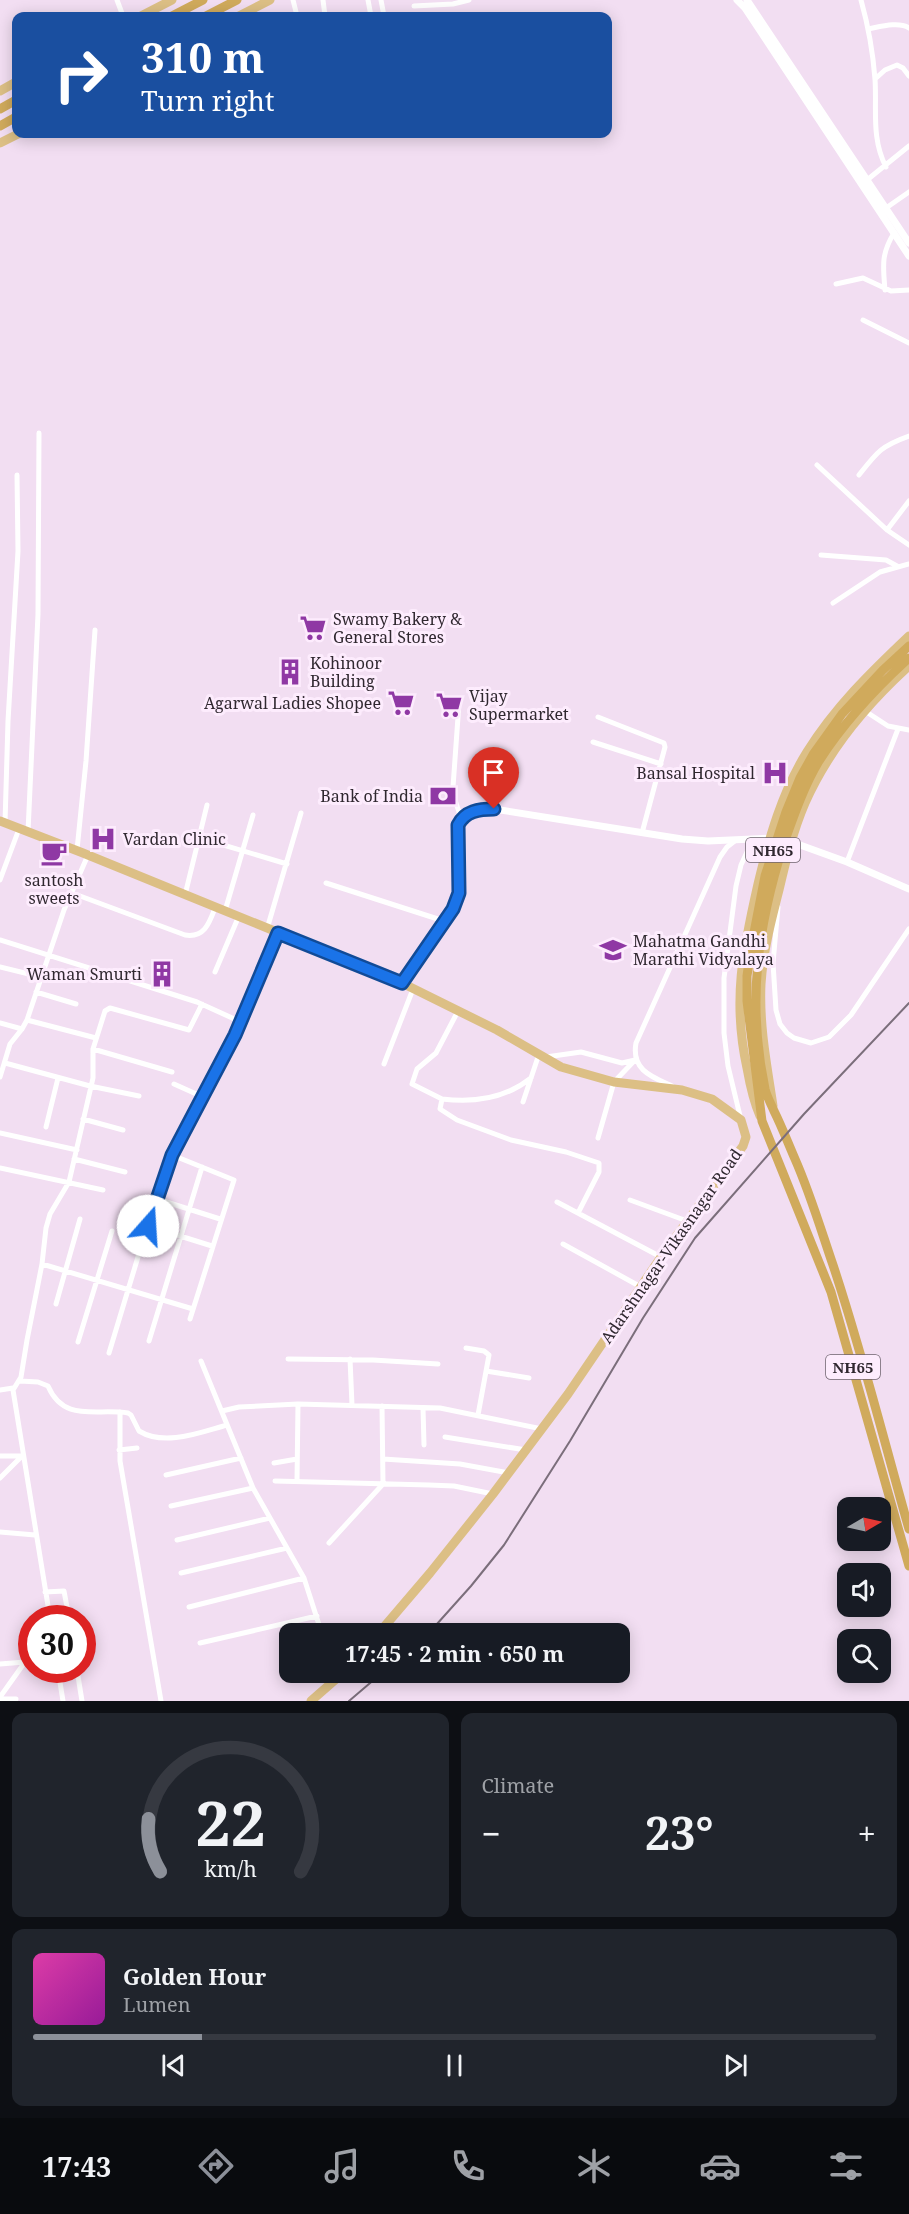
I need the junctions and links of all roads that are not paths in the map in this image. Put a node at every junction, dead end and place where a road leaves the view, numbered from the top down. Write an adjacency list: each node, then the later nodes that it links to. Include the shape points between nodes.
1 (172, 0): 10 (main road)
2 (203, 0): 11 (highway)
3 (237, 0): 12 (highway)
4 (270, 0): 13 (main road)
5 (470, 0): 9 (street)
6 (737, 0): 18 (street)
7 (747, 0): 18 (street)
8 (861, 0): 15 (street)
9 (414, 6)
10 (149, 12)
11 (180, 12)
12 (214, 12)
13 (247, 12)
14 (909, 28): 15 (street, via 899,25)
15 (868, 29): 17 (street)
16 (909, 76): 17 (street, via 897,65)
17 (875, 79): 20 (street, via 874,118)
18 (816, 109): 21 (street); 24 (street)
19 (909, 146): 20 (street)
20 (886, 166): 21 (street)
21 (867, 180): 23 (street)
22 (909, 192): 23 (street)
23 (886, 208): 25 (street)
24 (894, 233): 26 (street); 28 (street, via 883,260)
25 (909, 243)
26 (909, 256)
27 (836, 284): 28 (street, via 867,279)
28 (885, 290): 29 (street)
29 (909, 290)
30 (863, 320): 31 (street)
31 (909, 343)
32 (39, 434): 61 (street, via 38,614)
33 (909, 435): 36 (street, via 884,446)
34 (817, 465): 38 (street)
35 (17, 475): 59 (street, via 18,551)
36 (859, 476)
37 (909, 501): 38 (street)
38 (887, 530): 39 (street)
39 (909, 544)
40 (822, 555): 42 (street, via 886,560)
41 (909, 564): 42 (street)
42 (899, 567): 43 (street, via 870,577)
43 (833, 603)
44 (95, 630): 68 (street)
45 (909, 636): 63 (main road, via 848,696 807,751)
46 (909, 646): 115 (highway, NH65, via 842,714 814,753 786,812 765,876 747,976 748,1025)
47 (909, 665): 49 (main road); 115 (highway, NH65, via 862,705 819,762 789,828 768,899 756,975)
48 (459, 703): 58 (street, via 453,787)
49 (865, 710): 51 (street); 67 (main road, via 818,777)
50 (598, 717): 54 (street, via 664,743)
51 (898, 729): 52 (street); 71 (street)
52 (909, 730)
53 (592, 741): 54 (street)
54 (661, 764): 62 (street)
55 (207, 805): 64 (street)
56 (300, 813): 72 (street)
57 (253, 814): 69 (street)
58 (461, 818): 62 (street, via 475,811 494,809); 82 (street, via 459,893)
59 (3, 822): 60 (main road)
60 (19, 828): 61 (main road); 73 (street)
61 (28, 832): 68 (main road)
62 (642, 833): 66 (street, via 682,839)
63 (770, 837): 65 (street); 67 (street); 123 (main road, via 745,939 739,984 743,1049)
64 (200, 838): 69 (street); 78 (street)
65 (753, 839): 66 (street); 122 (street, via 736,886 724,978 724,1033)
66 (736, 840): 104 (street, via 720,857 649,1011 636,1043)
67 (791, 842): 71 (street); 75 (main road)
68 (77, 850): 70 (main road)
69 (243, 851): 72 (street); 80 (street)
70 (88, 855): 77 (street); 78 (main road)
71 (847, 862): 76 (street)
72 (287, 864): 83 (street)
73 (0, 880)
74 (326, 883): 82 (street)
75 (780, 885): 84 (street, via 773,963 776,1010 787,1033 802,1041 819,1042 839,1029); 120 (main road, via 768,931 761,984)
76 (909, 889)
77 (72, 893): 79 (street, via 194,936 209,925); 87 (street)
78 (185, 895): 79 (main road)
79 (215, 908): 80 (main road)
80 (225, 912): 81 (main road)
81 (238, 918): 83 (main road); 89 (street)
82 (444, 921): 91 (street)
83 (267, 929): 85 (main road)
84 (909, 929)
85 (278, 933): 91 (main road); 98 (street)
86 (0, 940): 87 (street)
87 (48, 955): 90 (street); 95 (street)
88 (0, 967): 90 (street)
89 (215, 972)
90 (41, 977): 93 (street)
91 (402, 983): 92 (main road)
92 (413, 989): 96 (main road); 106 (street)
93 (36, 992): 94 (street); 97 (street)
94 (76, 1004)
95 (202, 1004): 98 (street); 101 (street, via 189,1030 110,1008 105,1011)
96 (458, 1011): 103 (main road); 118 (street, via 436,1053 417,1069 412,1084)
97 (27, 1020): 100 (street); 101 (street)
98 (241, 1022): 117 (street)
99 (0, 1023): 100 (street)
100 (22, 1029): 105 (street, via 10,1044)
101 (96, 1038): 102 (street)
102 (93, 1049): 107 (street); 113 (street)
103 (542, 1056): 104 (street, via 580,1052 622,1063); 110 (street); 111 (main road, via 561,1067)
104 (636, 1060): 111 (street); 114 (street, via 651,1076)
105 (5, 1063): 108 (street); 109 (street)
106 (384, 1064)
107 (172, 1072)
108 (0, 1077)
109 (58, 1078): 113 (street); 124 (street)
110 (531, 1078): 118 (street, via 486,1099); 119 (street)
111 (614, 1082): 114 (main road); 127 (street)
112 (174, 1084): 117 (street)
113 (90, 1086): 116 (street); 121 (street)
114 (682, 1090): 122 (main road, via 711,1099)
115 (762, 1094): 120 (highway, NH65); 123 (highway, NH65)
116 (139, 1096)
117 (202, 1097): 129 (street)
118 (442, 1099): 140 (street, via 442,1112 457,1120 511,1140 599,1163 599,1172)
119 (523, 1102)
120 (774, 1110): 202 (highway, NH65, via 824,1237)
121 (83, 1119): 125 (street); 128 (street)
122 (741, 1120): 143 (main road, Adarshnagar-Vikasnagar Road, via 746,1137 743,1146)
123 (762, 1121): 208 (highway, NH65, via 831,1292)
124 (46, 1127)
125 (123, 1130)
126 (0, 1133): 128 (street)
127 (598, 1138)
128 (77, 1150): 130 (street)
129 (172, 1155): 131 (street); 136 (street)
130 (74, 1159): 133 (street); 134 (street)
131 (202, 1167): 139 (street); 142 (street, via 234,1180)
132 (0, 1168): 134 (street)
133 (125, 1172)
134 (69, 1182): 135 (street); 150 (street, via 50,1214)
135 (103, 1190)
136 (158, 1199): 139 (street); 144 (street)
137 (630, 1200): 143 (street)
138 (558, 1202): 140 (street)
139 (188, 1209): 142 (street); 146 (street)
140 (578, 1213): 149 (street)
141 (80, 1219): 151 (street)
142 (220, 1219): 148 (street)
143 (687, 1221): 149 (main road, Adarshnagar-Vikasnagar Road)
144 (148, 1226): 146 (street); 154 (street)
145 (112, 1231): 152 (street)
146 (181, 1236): 148 (street); 155 (street)
147 (563, 1244): 153 (street)
148 (212, 1246): 157 (street)
149 (661, 1257): 153 (main road, Adarshnagar-Vikasnagar Road)
150 (42, 1264): 151 (street); 169 (street)
151 (65, 1271): 152 (street); 156 (street)
152 (97, 1280): 154 (street); 160 (street)
153 (641, 1287): 180 (main road, Adarshnagar-Vikasnagar Road)
154 (129, 1290): 155 (street); 162 (street)
155 (160, 1300): 157 (street); 159 (street)
156 (56, 1304)
157 (193, 1309): 158 (street)
158 (190, 1319)
159 (149, 1341)
160 (78, 1342)
161 (466, 1348): 167 (street, via 487,1352)
162 (109, 1353)
163 (288, 1359): 164 (street)
164 (350, 1359): 166 (street); 173 (street)
165 (201, 1360): 176 (street)
166 (438, 1364)
167 (486, 1371): 168 (street); 178 (street)
168 (529, 1378)
169 (20, 1381): 170 (street); 177 (street, via 48,1386 56,1401 74,1411)
170 (13, 1388): 171 (street); 187 (street)
171 (0, 1390)
172 (298, 1404): 173 (street); 176 (street); 189 (street)
173 (352, 1405): 174 (street)
174 (382, 1406): 175 (street); 190 (street)
175 (423, 1408): 178 (street); 182 (street)
176 (222, 1411): 179 (street)
177 (120, 1412): 179 (street, via 131,1415 143,1434 161,1437); 184 (street)
178 (478, 1415): 180 (street)
179 (227, 1425): 188 (street)
180 (542, 1429): 185 (main road, Adarshnagar-Vikasnagar Road)
181 (445, 1437): 185 (street)
182 (424, 1445)
183 (137, 1448): 184 (street)
184 (120, 1450): 229 (street)
185 (526, 1450): 192 (main road, Adarshnagar-Vikasnagar Road)
186 (0, 1456): 187 (street)
187 (22, 1456): 194 (street); 204 (street)
188 (241, 1458): 193 (street); 198 (street)
189 (297, 1459): 191 (street); 196 (street)
190 (383, 1459): 192 (street, via 459,1464); 197 (street)
191 (274, 1463)
192 (509, 1473): 199 (main road, Adarshnagar-Vikasnagar Road)
193 (166, 1475)
194 (0, 1478)
195 (275, 1481): 196 (street)
196 (297, 1481): 197 (street)
197 (383, 1484): 199 (street, via 454,1486); 206 (street)
198 (253, 1488): 200 (street); 201 (street)
199 (492, 1494): 217 (main road, Adarshnagar-Vikasnagar Road)
200 (171, 1506)
201 (270, 1518): 205 (street); 207 (street)
202 (909, 1528)
203 (0, 1533): 204 (street)
204 (35, 1534): 211 (street)
205 (177, 1540)
206 (329, 1543)
207 (287, 1548): 209 (street); 210 (street)
208 (909, 1566)
209 (181, 1573)
210 (304, 1578): 214 (street); 215 (street)
211 (45, 1592): 212 (street); 213 (street, via 64,1591)
212 (47, 1605)
213 (67, 1605)
214 (189, 1607)
215 (317, 1616): 216 (street); 218 (street)
216 (319, 1623)
217 (387, 1623)
218 (200, 1643)
219 (18, 1663): 220 (street)
220 (0, 1664)
221 (18, 1672): 225 (street)
222 (60, 1683): 227 (street)
223 (79, 1683): 228 (street)
224 (328, 1683): 230 (main road)
225 (0, 1698): 226 (street)
226 (16, 1699)
227 (63, 1701)
228 (82, 1701)
229 (161, 1701)
230 (311, 1701)

